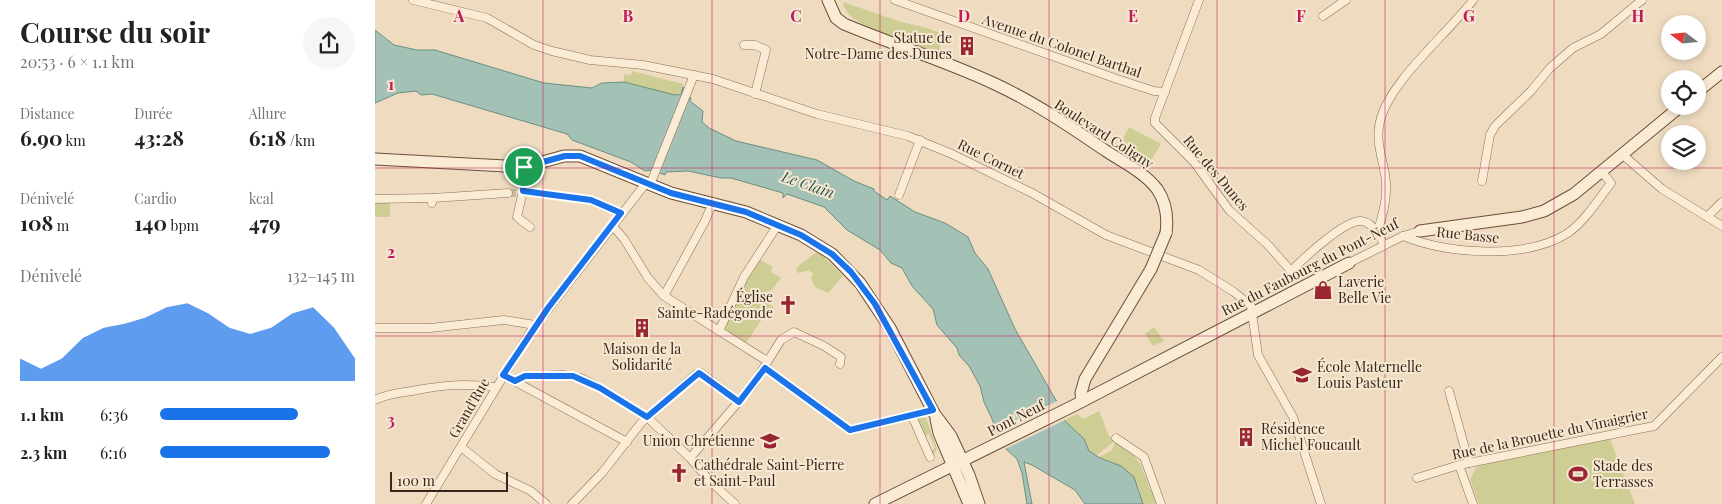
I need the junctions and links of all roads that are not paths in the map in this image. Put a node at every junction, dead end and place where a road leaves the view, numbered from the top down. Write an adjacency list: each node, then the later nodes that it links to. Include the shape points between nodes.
1 (413, 0): 13 (street, Rue Cornet, via 487,18 534,45 560,53)
2 (828, 0): 10 (main road, Boulevard Coligny, via 836,18)
3 (835, 0): 10 (main road, Boulevard Coligny, via 840,14)
4 (895, 0): 15 (street, Avenue du Colonel Barthal, via 1117,79)
5 (1199, 0): 15 (street)
6 (1346, 0): 9 (street)
7 (1473, 0): 38 (street, via 1457,22 1406,75 1383,113 1378,141 1386,182 1385,203)
8 (1642, 0): 23 (street, via 1601,34 1561,58 1495,126 1490,135)
9 (1323, 16)
10 (854, 28): 50 (main road, Boulevard Coligny, bridge, via 997,85 1086,138 1145,177 1156,188 1166,212 1166,233 1151,269)
11 (743, 45): 16 (street, via 755,45 766,50)
12 (1722, 72): 14 (main road)
13 (694, 75): 16 (street, Rue Cornet); 24 (street, Grand'Rue)
14 (1706, 85)
15 (1165, 92): 38 (street, Rue des Dunes, via 1155,123 1194,162 1229,210 1291,271 1329,237 1357,222 1366,222)
16 (755, 94): 18 (street, Rue Cornet, via 817,114)
17 (1670, 115): 19 (main road, Rue du Faubourg du Pont-Neuf)
18 (920, 140): 27 (street); 43 (street, Rue Cornet, via 1032,193 1106,235 1199,270 1249,304)
19 (1623, 155): 22 (main road, Rue du Faubourg du Pont-Neuf); 32 (street, via 1662,189)
20 (375, 159): 21 (main road)
21 (524, 167): 24 (main road, via 565,156 580,156); 25 (street)
22 (1601, 172): 37 (main road, Rue du Faubourg du Pont-Neuf, via 1558,204 1533,215); 39 (street, Rue Basse, via 1611,183 1589,214 1573,229 1541,246 1489,252 1417,242)
23 (1482, 182)
24 (648, 184): 29 (main road, via 671,193); 31 (street, Grand'Rue)
25 (521, 192): 31 (street, via 591,200); 36 (street, via 517,217)
26 (508, 193): 28 (street, via 432,201)
27 (899, 195)
28 (375, 199)
29 (713, 202): 34 (main road); 42 (street)
30 (1722, 202): 32 (street)
31 (621, 213): 33 (street, Grand'Rue)
32 (1707, 217): 35 (street)
33 (613, 225): 42 (street); 44 (street, Grand'Rue)
34 (777, 226): 46 (street, via 744,276); 59 (main road, via 820,246 851,272 890,328)
35 (1722, 226)
36 (530, 227)
37 (1420, 231): 39 (street, Rue du Faubourg du Pont-Neuf)
38 (1377, 232): 40 (street)
39 (1403, 236): 40 (street, Rue du Faubourg du Pont-Neuf)
40 (1384, 245): 41 (street, Rue du Faubourg du Pont-Neuf)
41 (1349, 263): 43 (main road, Rue du Faubourg du Pont-Neuf)
42 (664, 296): 46 (street)
43 (1253, 312): 55 (main road, Rue du Faubourg du Pont-Neuf); 79 (street, via 1258,355 1293,417)
44 (535, 325): 45 (street, via 504,320 430,328); 51 (street, Grand'Rue)
45 (375, 328)
46 (719, 330): 48 (street)
47 (1722, 357): 67 (street, Rue de la Brouette du Vinaigrier, via 1654,426)
48 (766, 364): 49 (street, via 781,340 794,332 837,354 841,357); 57 (street); 60 (street, via 850,430)
49 (839, 364)
50 (1094, 364): 55 (main road, Boulevard Coligny, via 1090,381); 58 (main road, Boulevard Coligny)
51 (503, 375): 52 (street); 53 (street, Grand'Rue)
52 (515, 381): 61 (street, via 525,376 573,376 600,388); 63 (street)
53 (495, 387): 56 (street, via 444,385 387,394); 64 (street, Grand'Rue)
54 (1449, 391): 67 (street)
55 (1095, 393): 58 (main road, Rue du Faubourg du Pont-Neuf)
56 (375, 400)
57 (739, 402): 61 (street, via 699,373); 66 (street)
58 (1077, 404): 68 (main road, Pont Neuf)
59 (934, 411): 60 (street); 68 (main road, via 939,434)
60 (911, 416): 65 (street)
61 (647, 417): 63 (street); 66 (street)
62 (1116, 438): 78 (street, via 1144,457)
63 (627, 442): 73 (street)
64 (461, 447): 71 (street, Grand'Rue); 72 (street, via 495,474 531,491)
65 (930, 457)
66 (690, 458): 74 (street)
67 (1469, 463): 69 (street, Rue de la Brouette du Vinaigrier)
68 (958, 464): 75 (main road, Pont Neuf); 76 (main road); 77 (main road)
69 (1459, 465): 70 (street, Rue de la Brouette du Vinaigrier); 80 (street)
70 (1417, 478)
71 (427, 504)
72 (546, 504)
73 (572, 504)
74 (735, 504)
75 (875, 504)
76 (969, 504)
77 (979, 504)
78 (1161, 504)
79 (1321, 504)
80 (1473, 504)

